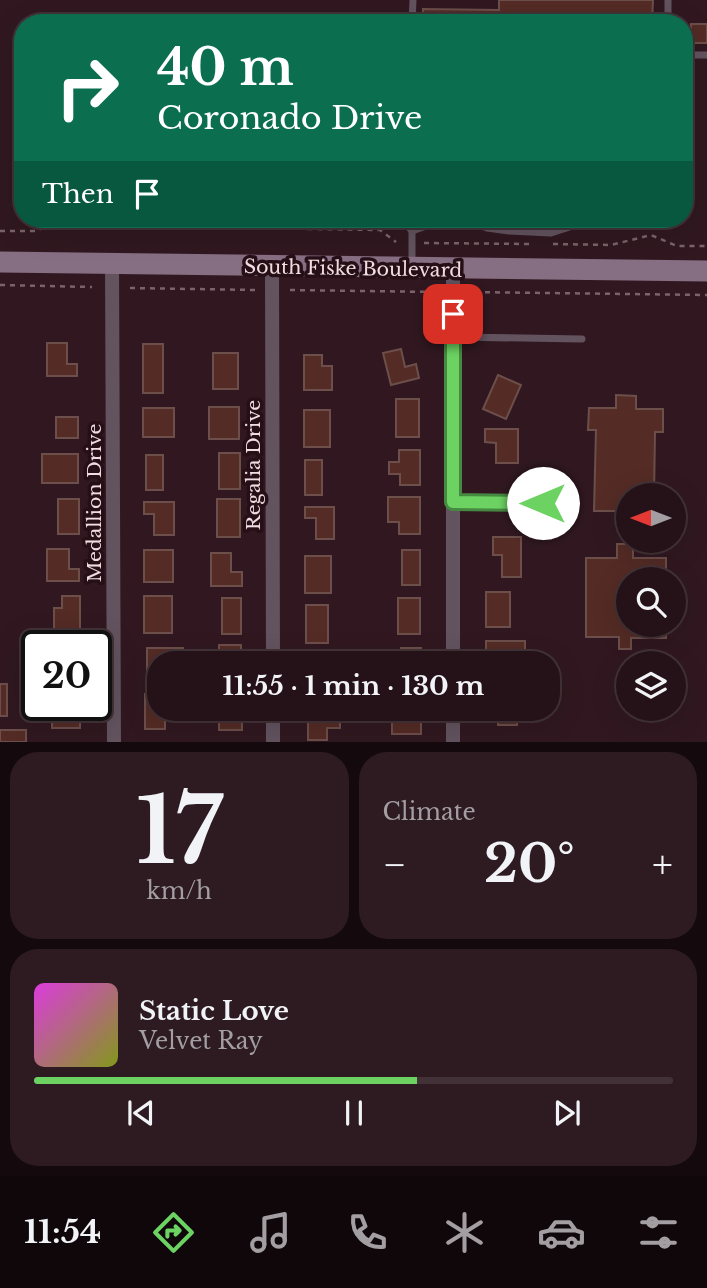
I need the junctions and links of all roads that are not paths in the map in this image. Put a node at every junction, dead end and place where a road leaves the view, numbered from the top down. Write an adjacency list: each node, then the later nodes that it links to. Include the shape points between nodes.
1 (410, 228): 5 (lane)
2 (420, 228): 5 (lane)
3 (487, 228): 4 (lane, via 551,233)
4 (567, 228)
5 (412, 231): 9 (lane)
6 (0, 262): 7 (main road, South Fiske Boulevard)
7 (112, 264): 8 (main road, South Fiske Boulevard); 20 (street, Medallion Drive)
8 (272, 267): 9 (main road, South Fiske Boulevard); 16 (street, Regalia Drive)
9 (412, 268): 10 (main road, South Fiske Boulevard)
10 (453, 269): 11 (main road, South Fiske Boulevard); 12 (street)
11 (707, 271)
12 (453, 337): 13 (lane); 14 (street)
13 (582, 339)
14 (453, 502): 15 (lane); 17 (street)
15 (565, 503)
16 (273, 651)
17 (453, 651)
18 (273, 721): 21 (street)
19 (453, 721): 22 (street)
20 (114, 742)
21 (273, 742)
22 (453, 742)

